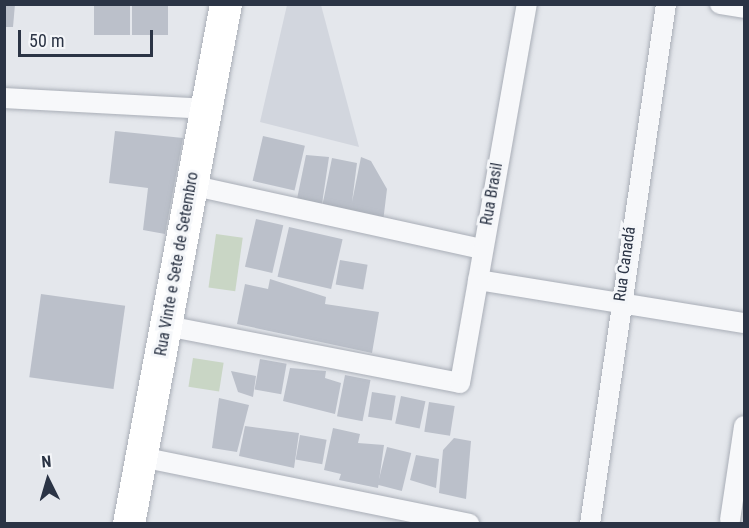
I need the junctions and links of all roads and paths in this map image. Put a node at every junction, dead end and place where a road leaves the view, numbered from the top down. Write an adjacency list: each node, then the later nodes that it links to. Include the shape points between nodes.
1 (226, 4): 7 (main road, Rua Vinte e Sete de Setembro)
2 (527, 4): 9 (street, Rua Brasil)
3 (666, 4): 11 (street, Rua Canadá)
4 (720, 4): 5 (street)
5 (744, 8)
6 (4, 98): 7 (street)
7 (204, 109): 8 (main road, Rua Vinte e Sete de Setembro)
8 (190, 185): 9 (street); 13 (main road, Rua Vinte e Sete de Setembro)
9 (482, 249): 10 (street, Rua Brasil)
10 (478, 280): 11 (street); 13 (street, Rua Brasil, via 460,383)
11 (619, 304): 12 (street); 19 (street, Rua Canadá)
12 (744, 323)
13 (167, 326): 15 (main road, Rua Vinte e Sete de Setembro)
14 (744, 426): 16 (street)
15 (141, 457): 17 (main road, Rua Vinte e Sete de Setembro); 18 (street)
16 (730, 520)
17 (129, 524)
18 (469, 524)
19 (590, 524)

